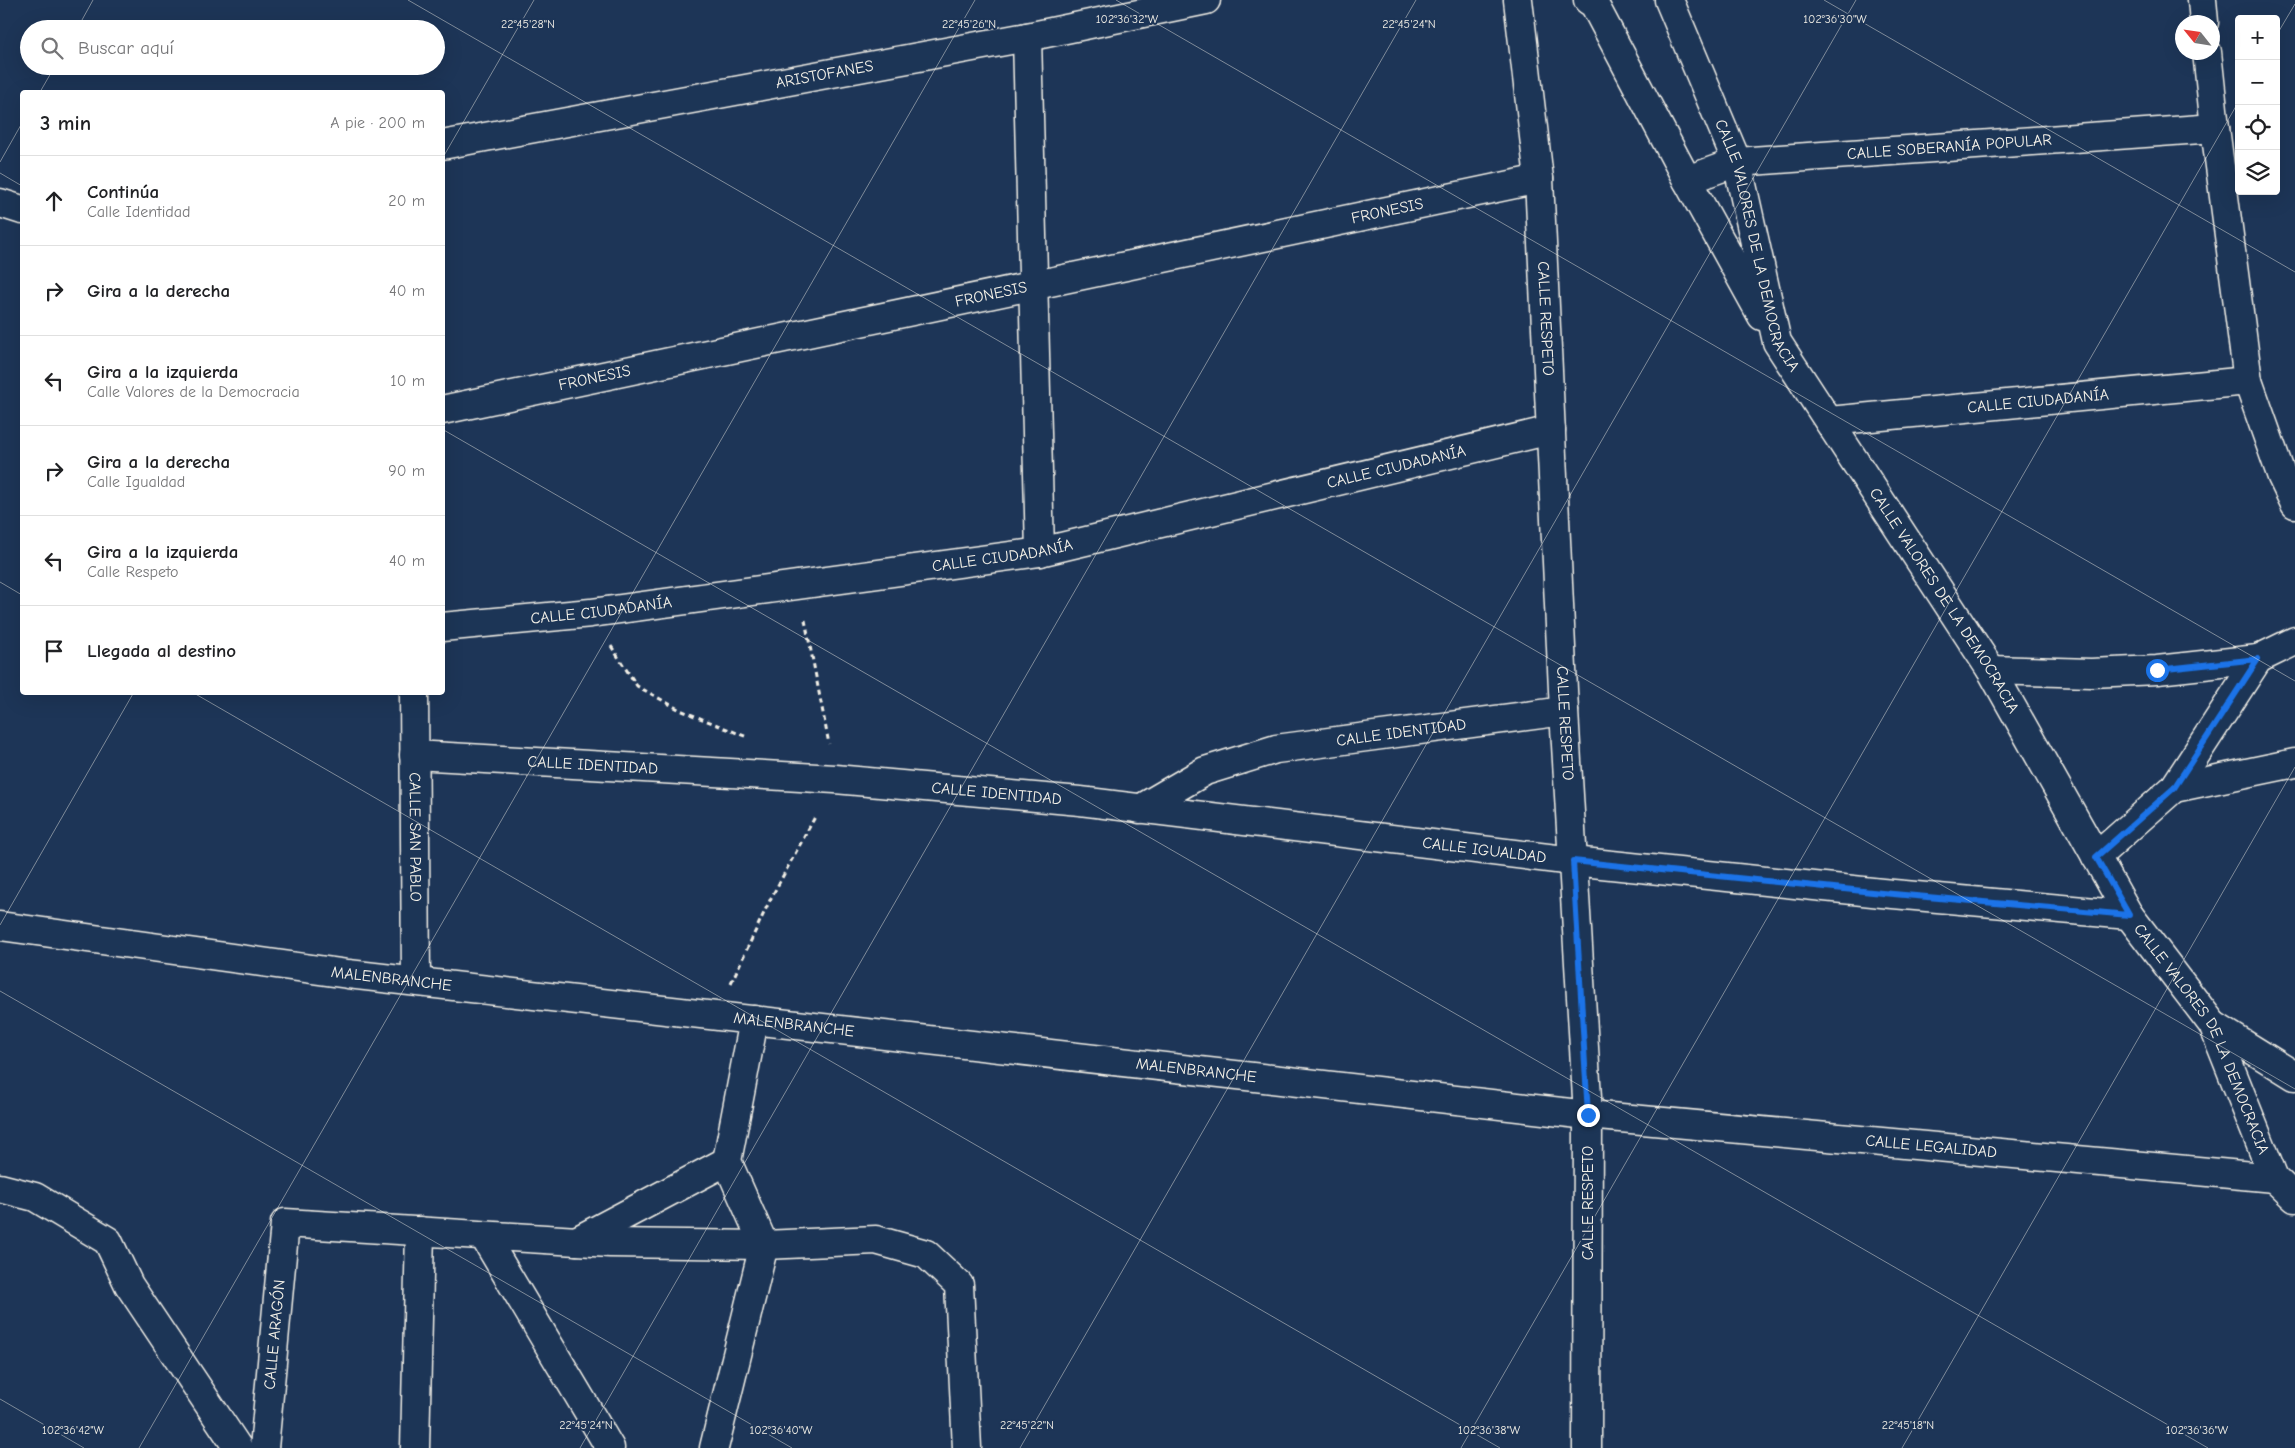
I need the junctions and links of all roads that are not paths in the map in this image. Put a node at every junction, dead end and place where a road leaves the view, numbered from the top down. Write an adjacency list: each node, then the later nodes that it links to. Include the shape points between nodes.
1 (1206, 0): 7 (street, ARISTOFANES)
2 (1518, 0): 12 (street, CALLE RESPETO)
3 (1588, 0): 13 (street, via 1594,4)
4 (1669, 0): 11 (street, CALLE VALORES DE LA DEMOCRACIA)
5 (2202, 0): 6 (street)
6 (2203, 15)
7 (1027, 37): 10 (street, ARISTOFANES); 16 (street)
8 (2208, 60): 9 (street)
9 (2215, 128): 11 (street, CALLE SOBERANÍA POPULAR); 18 (street)
10 (445, 144)
11 (1737, 162): 13 (street, CALLE SOBERANÍA POPULAR); 17 (street, CALLE VALORES DE LA DEMOCRACIA)
12 (1539, 179): 16 (street, FRONESIS); 21 (street, CALLE RESPETO)
13 (1687, 180): 17 (street)
14 (0, 203): 15 (street)
15 (20, 209)
16 (1033, 287): 19 (street, FRONESIS); 23 (street)
17 (1777, 342): 20 (street, CALLE VALORES DE LA DEMOCRACIA)
18 (2248, 381): 20 (street, CALLE CIUDADANÍA); 22 (street)
19 (445, 409)
20 (1829, 421): 27 (street, CALLE VALORES DE LA DEMOCRACIA)
21 (1551, 430): 23 (street, CALLE CIUDADANÍA); 29 (street, CALLE RESPETO)
22 (2295, 504)
23 (1040, 552): 24 (street, CALLE CIUDADANÍA, via 591,613)
24 (445, 627)
25 (2295, 641): 26 (street)
26 (2258, 659): 27 (street, via 2157,670 2091,673); 32 (street)
27 (1991, 670): 34 (street, CALLE VALORES DE LA DEMOCRACIA)
28 (414, 695): 30 (street, CALLE SAN PABLO)
29 (1564, 711): 33 (street, CALLE IDENTIDAD, via 1276,748 1205,771); 35 (street, CALLE RESPETO)
30 (414, 755): 33 (street, CALLE IDENTIDAD, via 835,779); 38 (street, CALLE SAN PABLO)
31 (2295, 763): 32 (street)
32 (2174, 788): 34 (street)
33 (1140, 809): 35 (street, CALLE IGUALDAD)
34 (2096, 857): 36 (street, CALLE VALORES DE LA DEMOCRACIA)
35 (1573, 861): 36 (street, CALLE IGUALDAD); 42 (street, CALLE RESPETO)
36 (2129, 915): 40 (street, CALLE VALORES DE LA DEMOCRACIA)
37 (0, 926): 38 (street, MALENBRANCHE)
38 (416, 981): 39 (street, MALENBRANCHE)
39 (754, 1020): 42 (street, MALENBRANCHE); 43 (street)
40 (2212, 1025): 41 (street); 44 (street, CALLE VALORES DE LA DEMOCRACIA)
41 (2295, 1076)
42 (1588, 1115): 44 (street, CALLE LEGALIDAD); 57 (street, CALLE RESPETO)
43 (728, 1161): 49 (street); 50 (street)
44 (2284, 1172): 46 (street)
45 (0, 1188): 51 (street, via 34,1197 108,1241 128,1285)
46 (2295, 1198)
47 (420, 1231): 48 (street); 52 (street, CALLE ARAGÓN, via 285,1223); 53 (street)
48 (484, 1236): 49 (street); 54 (street)
49 (576, 1241): 50 (street)
50 (764, 1245): 55 (street); 56 (street, via 876,1240 926,1254 959,1285)
51 (238, 1448)
52 (264, 1448)
53 (415, 1448)
54 (610, 1448)
55 (714, 1448)
56 (967, 1448)
57 (1587, 1448)

